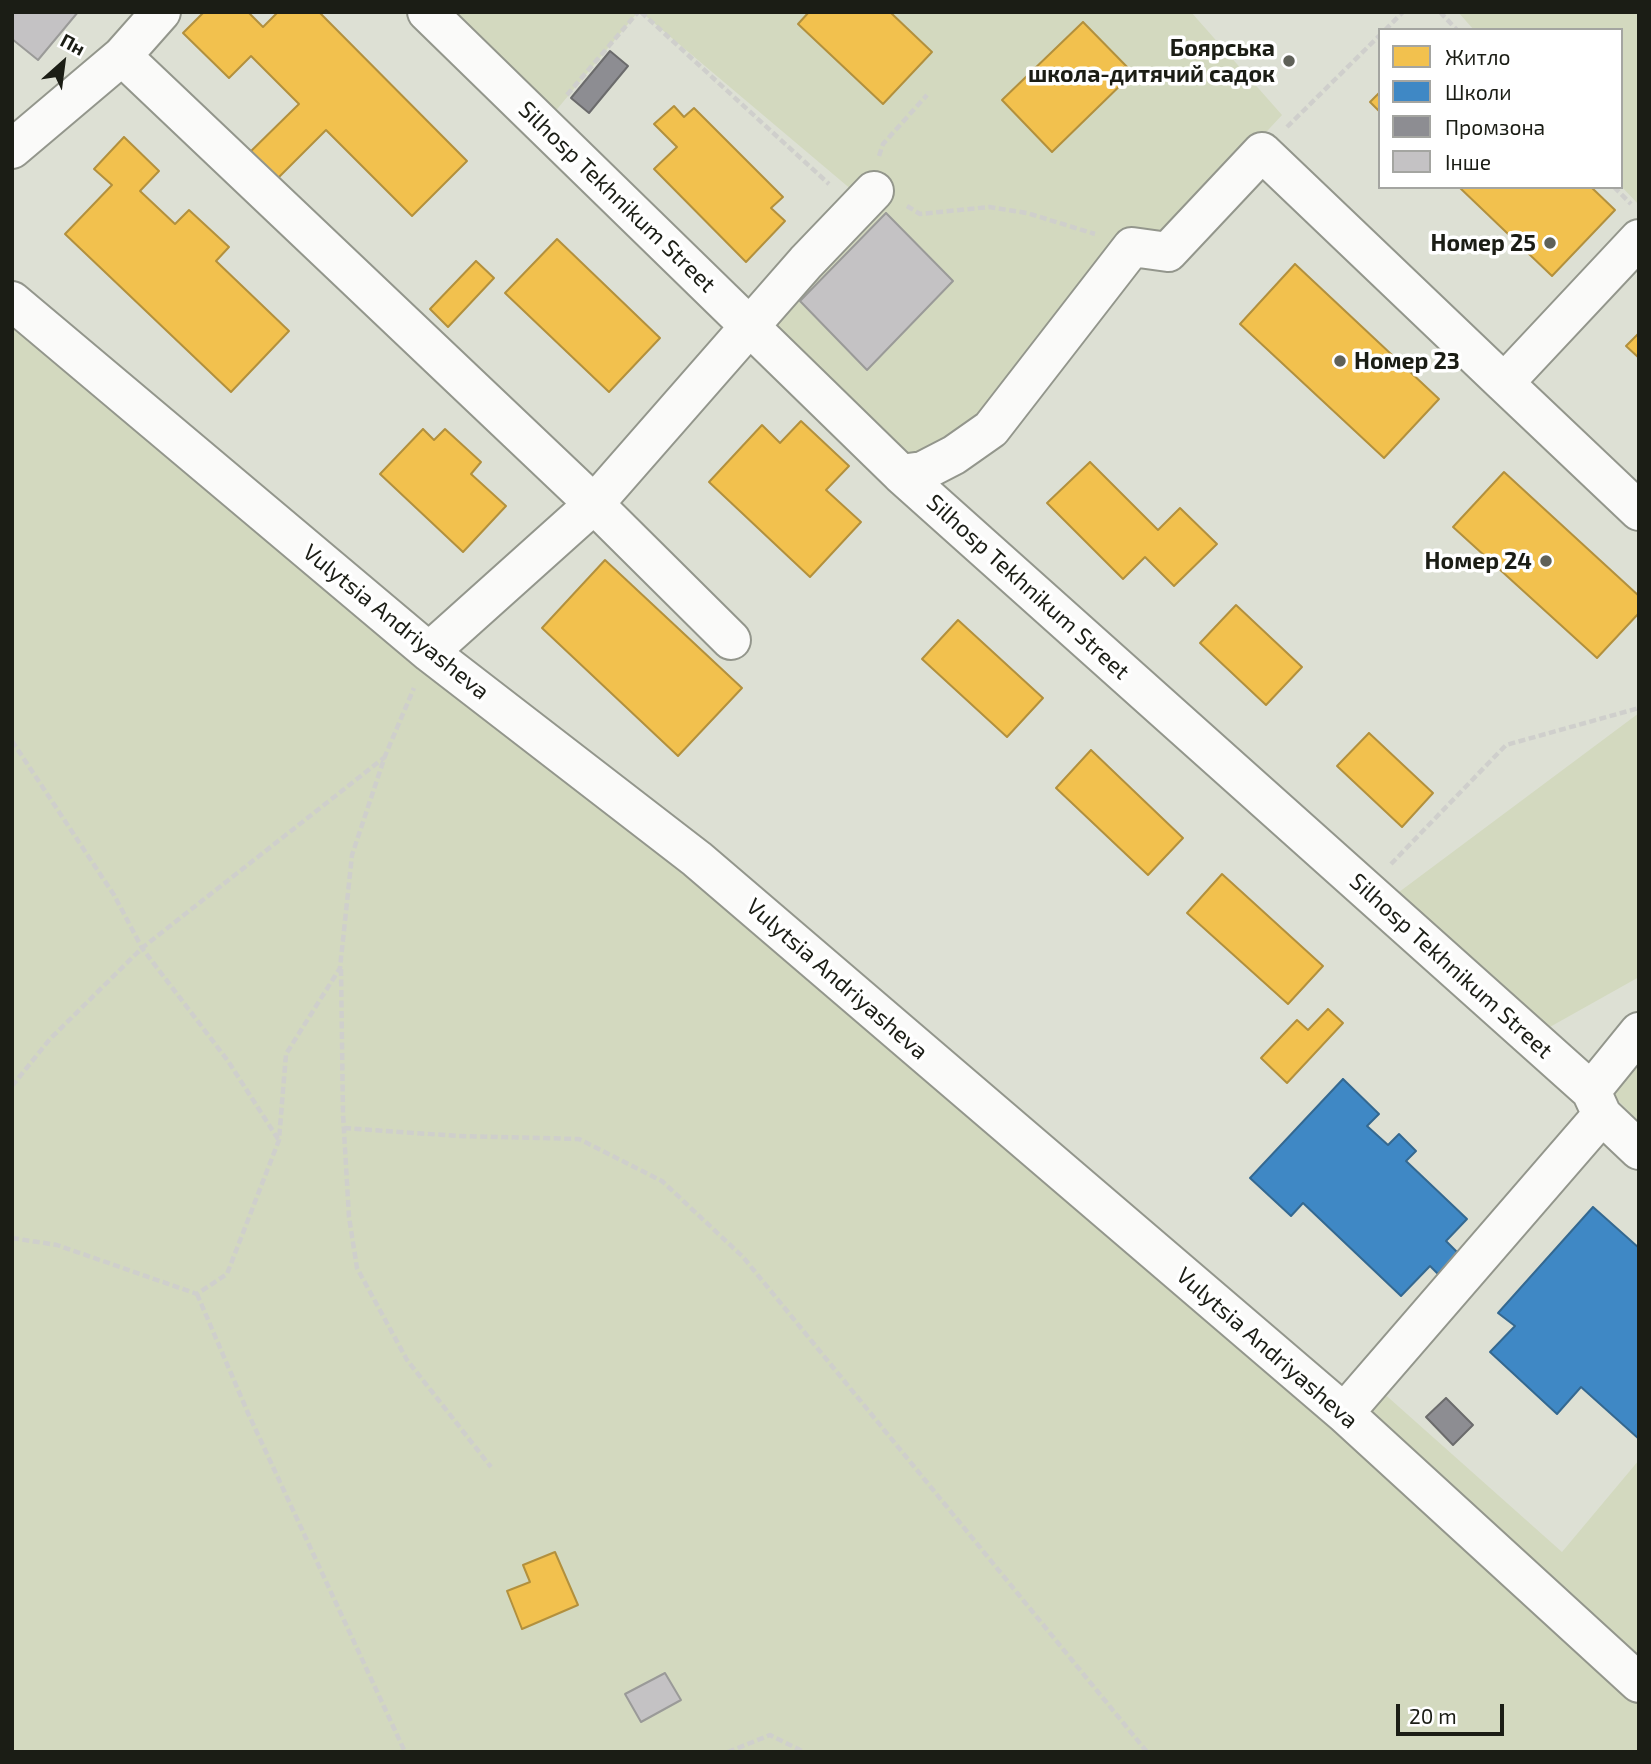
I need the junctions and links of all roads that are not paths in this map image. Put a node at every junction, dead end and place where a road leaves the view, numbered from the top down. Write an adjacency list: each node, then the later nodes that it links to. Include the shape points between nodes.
1 (161, 12): 3 (street)
2 (427, 12): 8 (street, Silhosp Tekhnikum Street)
3 (121, 56): 4 (street); 11 (street)
4 (12, 149)
5 (866, 200): 8 (street)
6 (1639, 239): 9 (street)
7 (12, 301): 14 (street, Vulytsia Andriyasheva)
8 (750, 327): 10 (street, Silhosp Tekhnikum Street); 11 (street)
9 (1504, 383): 10 (street, via 1262,152 1168,252 1132,247 991,429 923,471); 12 (street)
10 (901, 474): 16 (street, Silhosp Tekhnikum Street)
11 (594, 503): 13 (street); 14 (street)
12 (1639, 511)
13 (732, 640)
14 (429, 652): 18 (street, Vulytsia Andriyasheva, via 697,859)
15 (1639, 1032): 16 (street)
16 (1597, 1103): 17 (street, Silhosp Tekhnikum Street); 18 (street)
17 (1639, 1150)
18 (1344, 1413): 19 (street, Vulytsia Andriyasheva)
19 (1639, 1683)

